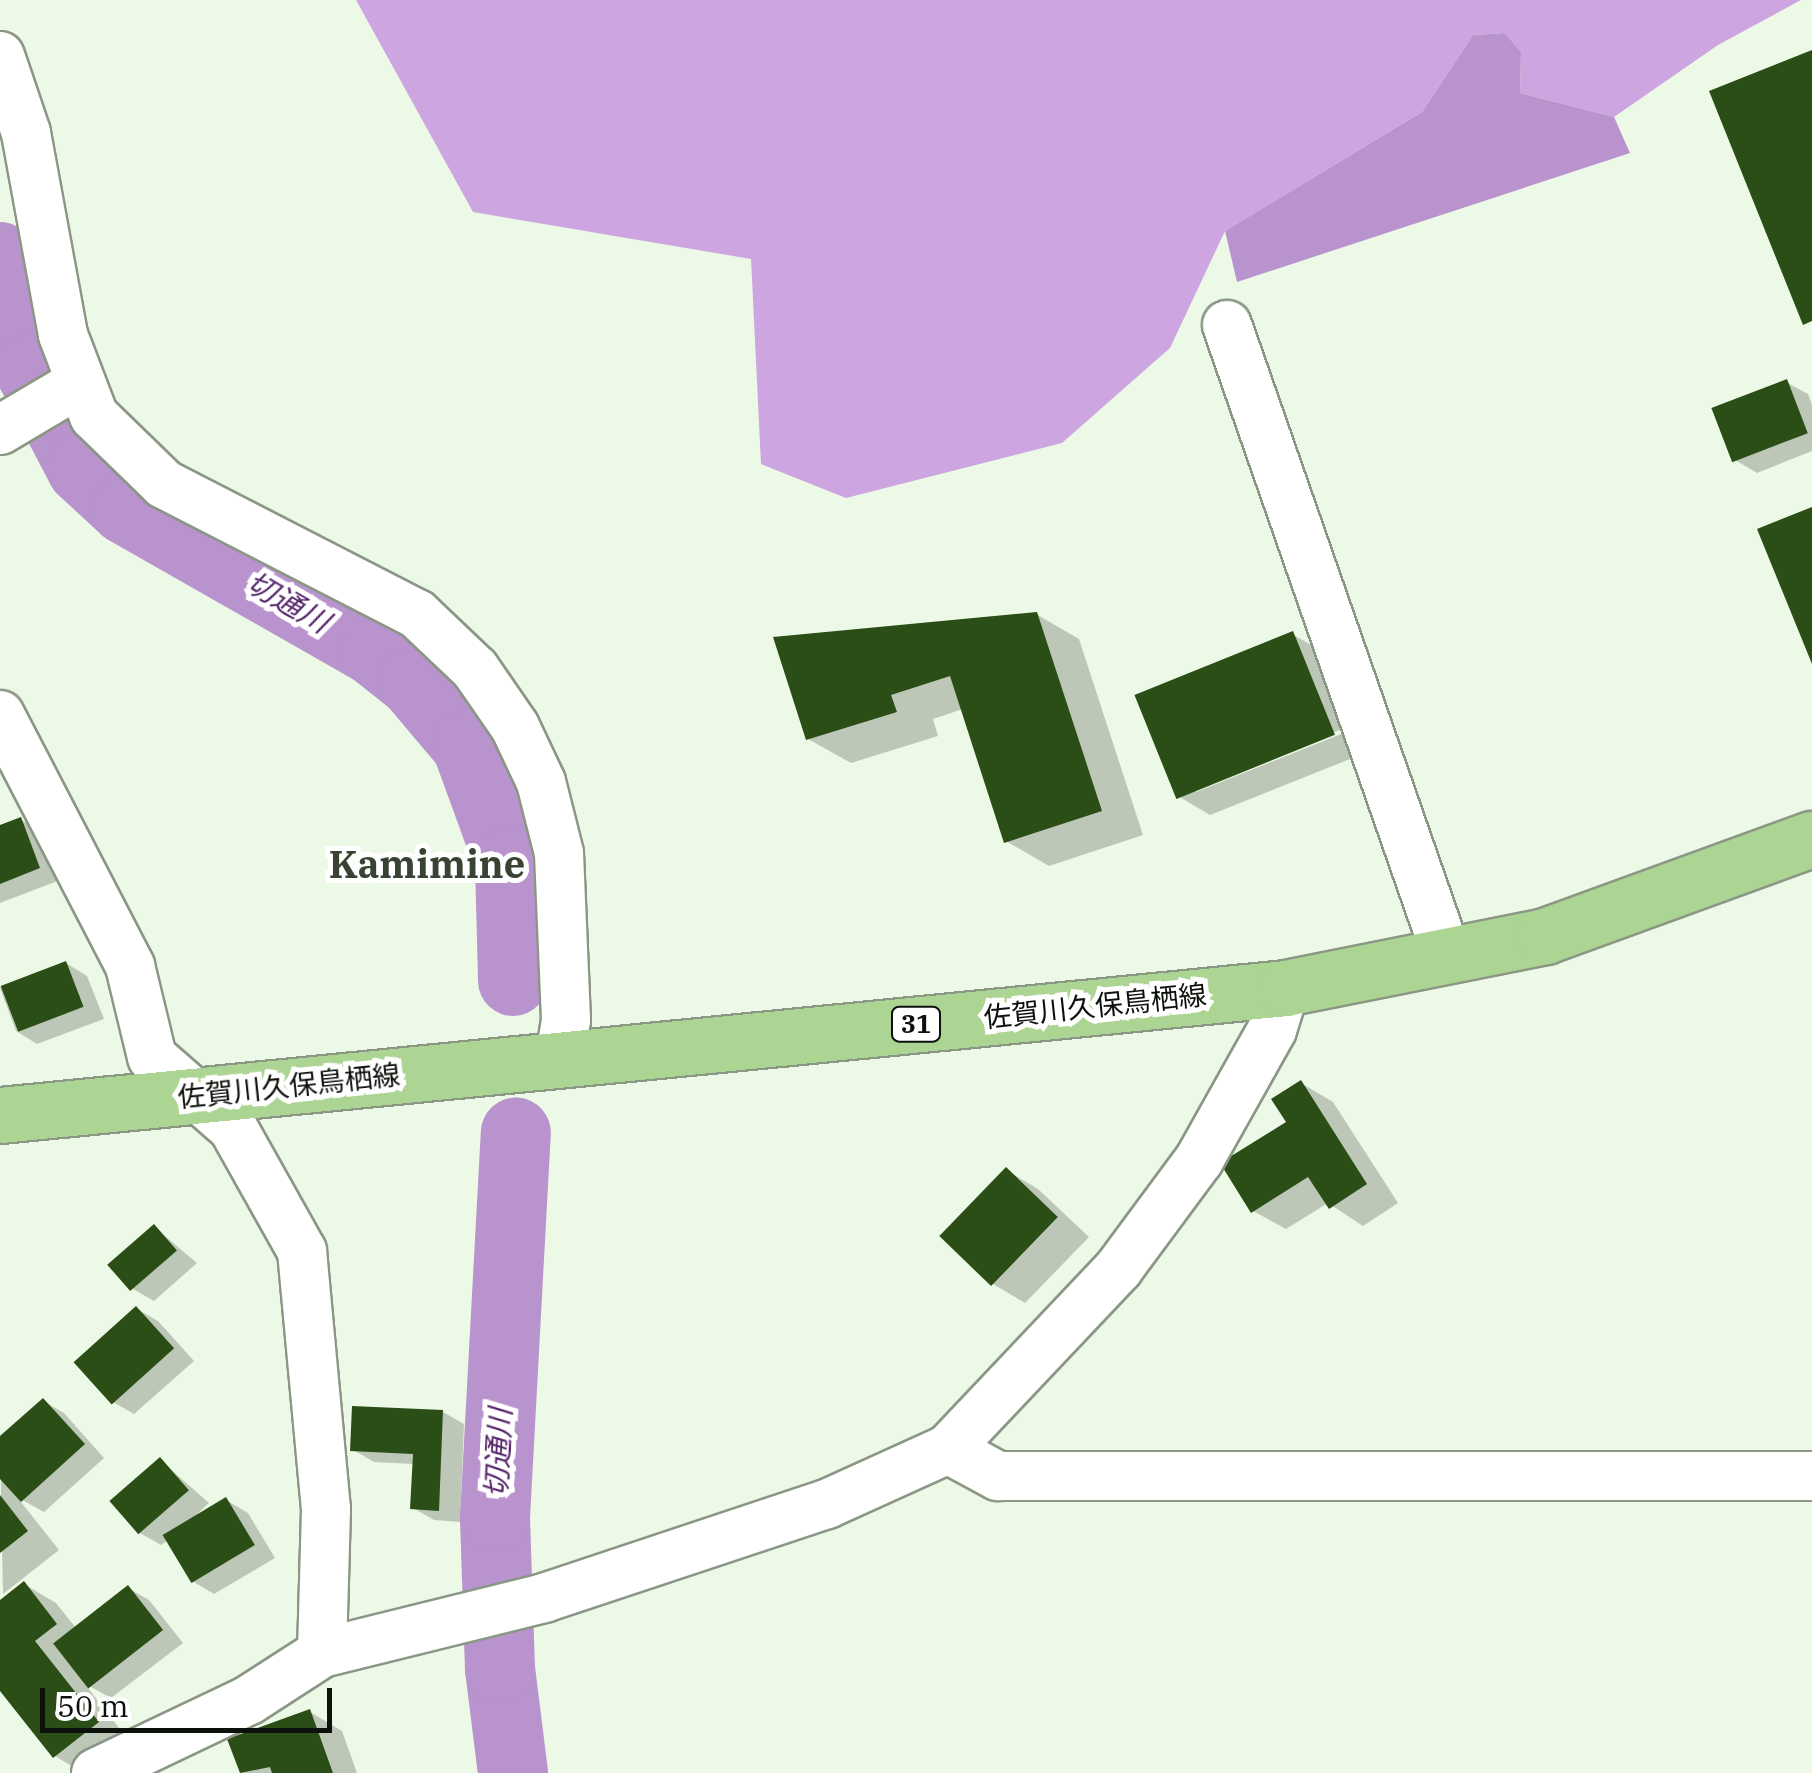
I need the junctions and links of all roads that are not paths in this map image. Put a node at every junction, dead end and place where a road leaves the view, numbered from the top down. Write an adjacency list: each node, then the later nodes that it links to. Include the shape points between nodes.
1 (0, 56): 3 (street, via 26,133)
2 (1227, 324): 7 (street)
3 (79, 384): 4 (street); 9 (street, via 94,416 164,484 417,614 494,693 542,782 559,853 566,1020)
4 (7, 425)
5 (0, 714): 10 (street, via 130,966 152,1057)
6 (1812, 839): 7 (main road, 佐賀川久保鳥栖線 / 31, via 1545,936)
7 (1447, 956): 8 (main road, 佐賀川久保鳥栖線 / 31)
8 (1284, 988): 9 (main road, 佐賀川久保鳥栖線 / 31); 12 (street, via 1272,1030 1199,1160 1119,1268)
9 (560, 1058): 10 (main road, 佐賀川久保鳥栖線 / 31)
10 (197, 1095): 11 (main road, 佐賀川久保鳥栖線 / 31); 14 (street, via 233,1128 302,1251 326,1509)
11 (0, 1115)
12 (948, 1449): 13 (street, via 998,1476); 14 (street, via 827,1504 544,1598)
13 (1812, 1476)
14 (322, 1653): 15 (street, via 232,1708)
15 (96, 1773)

